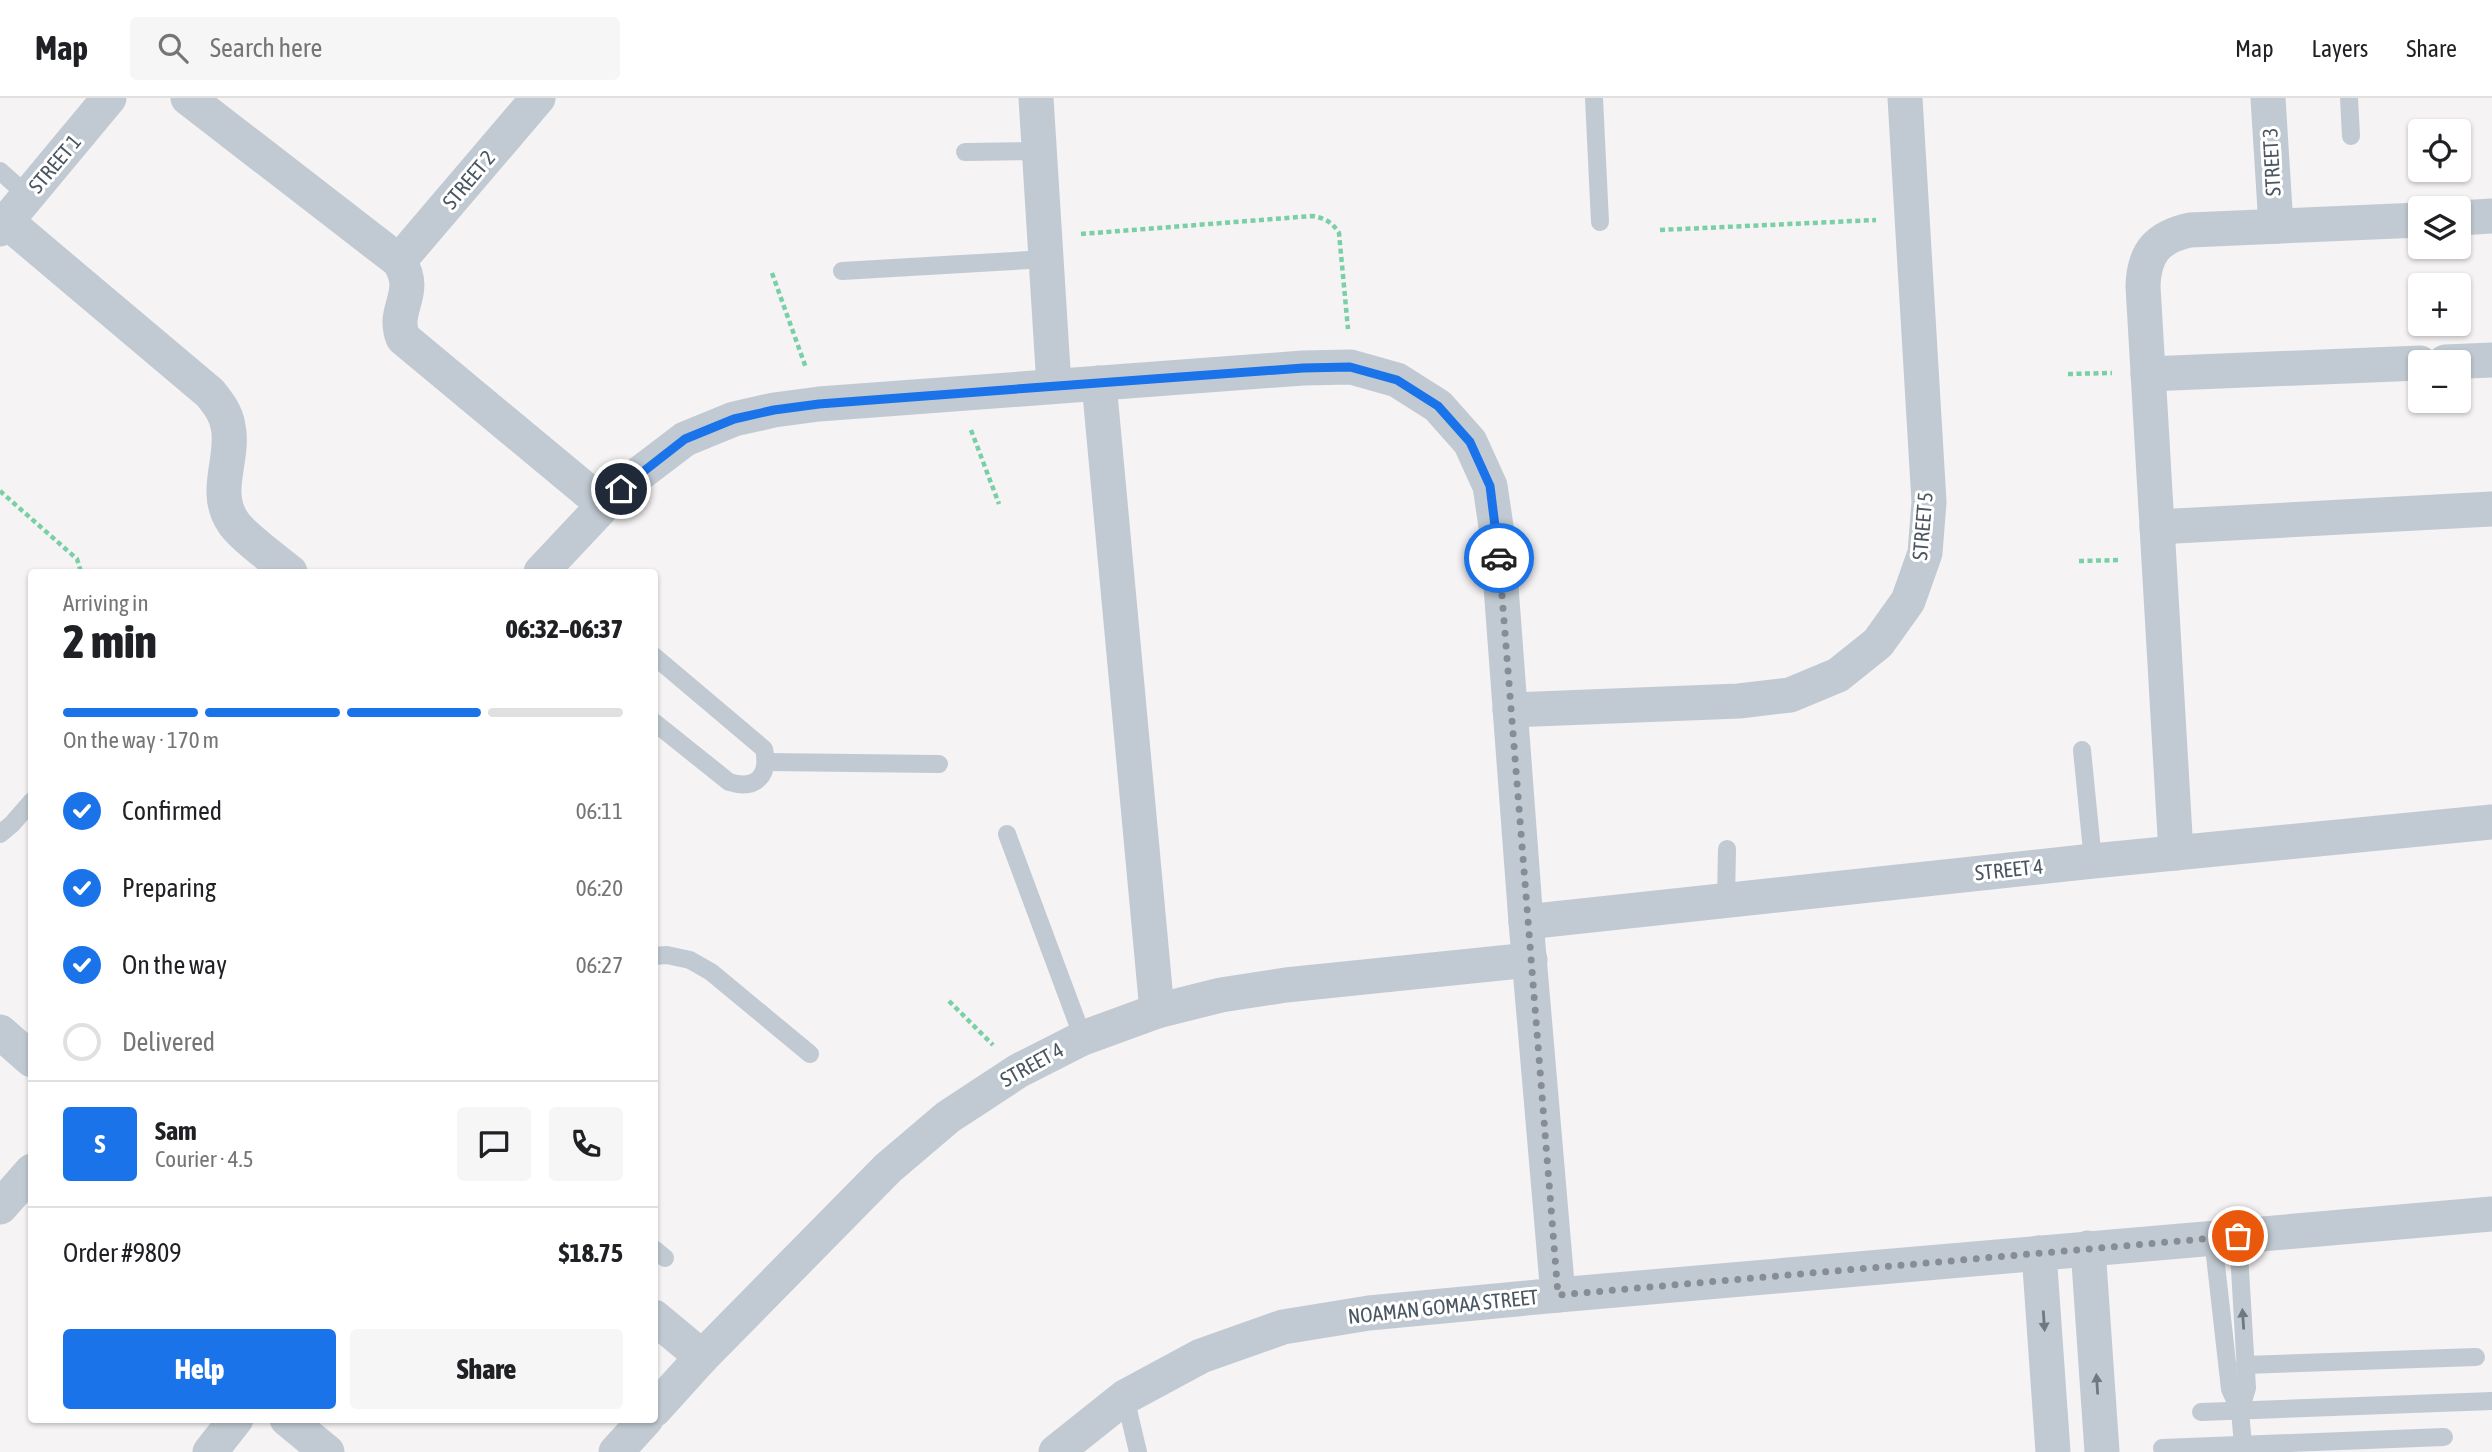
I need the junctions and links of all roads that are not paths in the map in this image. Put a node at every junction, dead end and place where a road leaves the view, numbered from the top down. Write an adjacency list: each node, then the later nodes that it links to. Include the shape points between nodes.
1 (109, 98): 13 (street, STREET 1)
2 (188, 98): 20 (street)
3 (538, 98): 20 (street, STREET 2)
4 (1036, 98): 10 (street)
5 (1594, 98): 17 (lane)
6 (1905, 98): 34 (street, STREET 5, via 1929,502 1925,553 1908,601 1878,643 1838,675 1790,695)
7 (2268, 98): 18 (street, STREET 3)
8 (2348, 98): 9 (lane)
9 (2351, 136)
10 (1040, 151): 11 (lane); 19 (street)
11 (965, 152)
12 (0, 171): 13 (lane)
13 (11, 215): 31 (street, via 210,393 228,425 223,482 233,523)
14 (2492, 216): 15 (street)
15 (2471, 217)
16 (2408, 220): 18 (street)
17 (1600, 222)
18 (2276, 226): 25 (street, via 2190,230 2160,242 2144,270)
19 (1046, 248): 21 (lane); 27 (street)
20 (399, 261): 28 (street, via 408,281 399,320 403,338)
21 (842, 271)
22 (2492, 360): 23 (street)
23 (2471, 361)
24 (2408, 363): 25 (street)
25 (2148, 374): 30 (street)
26 (1099, 383): 27 (street); 34 (street, via 1350,367 1397,380 1438,406 1470,442 1490,486); 50 (street)
27 (1054, 386): 28 (street, via 819,404 734,419 685,439)
28 (604, 505): 32 (street)
29 (2492, 509): 30 (street)
30 (2157, 527): 44 (street)
31 (287, 569)
32 (548, 569)
33 (658, 659): 37 (lane, via 755,740 764,749)
34 (1510, 710): 47 (street)
35 (658, 725): 37 (lane, via 729,782 741,786 754,783)
36 (2082, 750): 45 (lane)
37 (767, 762): 38 (lane)
38 (939, 764)
39 (28, 806): 41 (lane)
40 (2492, 822): 44 (street, STREET 4)
41 (0, 834)
42 (1007, 834): 52 (lane)
43 (1727, 849): 46 (lane)
44 (2176, 853): 45 (street, STREET 4)
45 (2092, 861): 46 (street, STREET 4)
46 (1726, 900): 47 (street, STREET 4)
47 (1526, 922): 49 (street)
48 (658, 956): 53 (lane, via 690,960 712,972)
49 (1530, 960): 50 (street, STREET 4, via 1286,985); 59 (street)
50 (1157, 1011): 52 (street, STREET 4)
51 (0, 1032): 54 (street)
52 (1083, 1038): 61 (street, STREET 4, via 1018,1071 948,1117 888,1168)
53 (810, 1054)
54 (28, 1056)
55 (2492, 1214): 56 (street, NOAMAN GOMAA STREET)
56 (2225, 1237): 57 (street, NOAMAN GOMAA STREET); 63 (lane, one-way to 56); 67 (lane, via 2230,1389)
57 (2088, 1248): 58 (street, NOAMAN GOMAA STREET); 81 (street, one-way to 57)
58 (2039, 1253): 59 (street, NOAMAN GOMAA STREET); 80 (street, one-way to 80)
59 (1558, 1295): 64 (street, NOAMAN GOMAA STREET, via 1369,1313 1283,1327 1201,1356)
60 (658, 1320): 61 (street)
61 (702, 1357): 66 (street, STREET 4)
62 (2476, 1357): 63 (lane)
63 (2245, 1365): 67 (lane, via 2247,1388)
64 (1125, 1397): 78 (street, NOAMAN GOMAA STREET); 79 (lane)
65 (2492, 1401): 67 (lane)
66 (658, 1406)
67 (2240, 1410): 68 (lane); 74 (lane)
68 (2201, 1412)
69 (233, 1423): 75 (street)
70 (292, 1423): 76 (street)
71 (642, 1423): 77 (street)
72 (2444, 1437): 74 (lane)
73 (2162, 1448): 74 (lane)
74 (2244, 1448)
75 (210, 1452)
76 (327, 1452)
77 (616, 1452)
78 (1056, 1452)
79 (1138, 1452)
80 (2053, 1452)
81 (2102, 1452)

